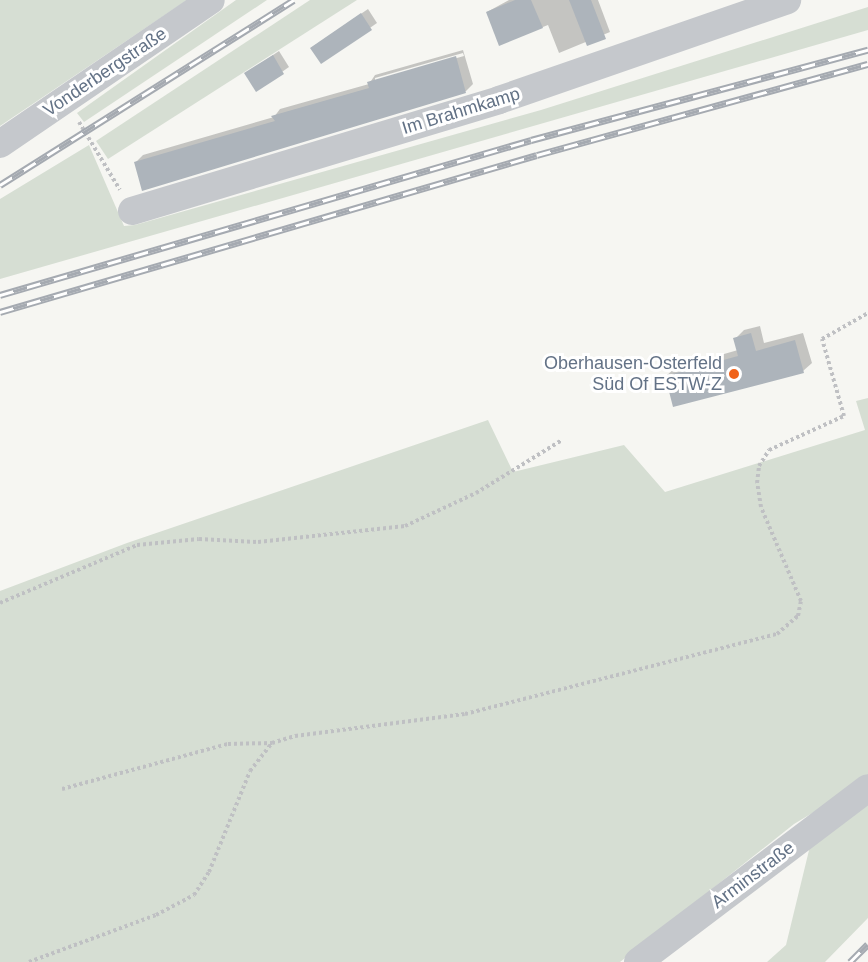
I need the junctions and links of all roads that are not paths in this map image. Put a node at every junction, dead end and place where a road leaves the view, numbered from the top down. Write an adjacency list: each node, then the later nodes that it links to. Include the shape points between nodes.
1 (211, 0): 3 (street, Vonderbergstraße)
2 (787, 0): 4 (street, Im Brahmkamp, via 499,100)
3 (0, 144)
4 (132, 211)
5 (868, 788): 6 (street, Arminstraße)
6 (639, 962)

